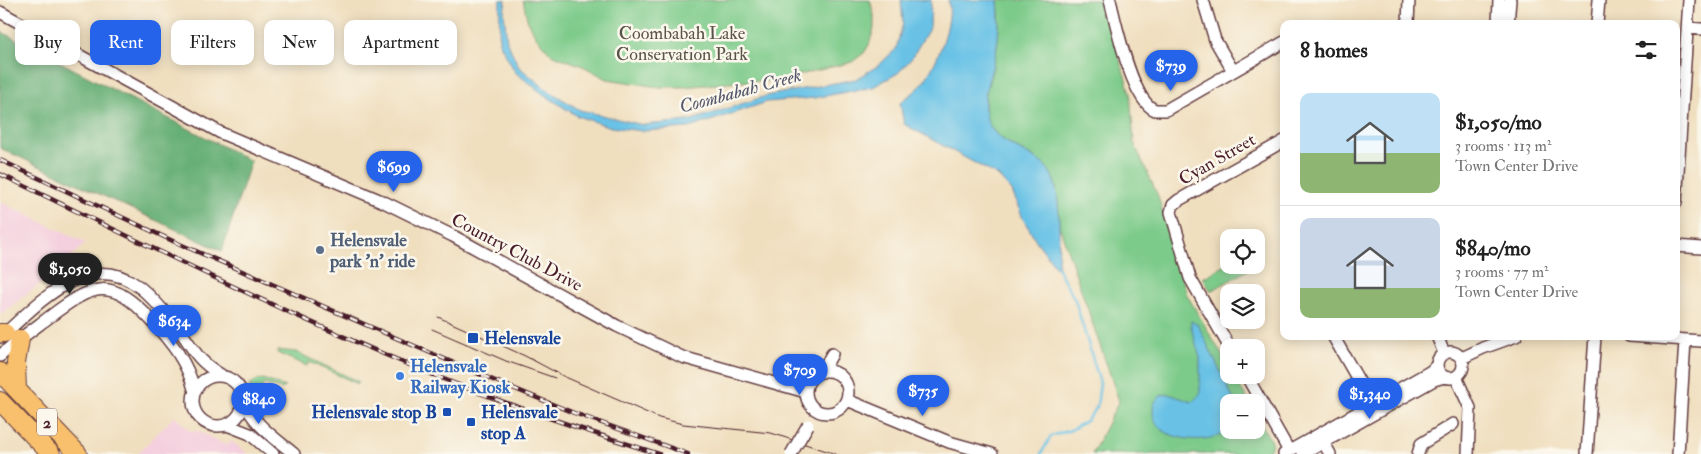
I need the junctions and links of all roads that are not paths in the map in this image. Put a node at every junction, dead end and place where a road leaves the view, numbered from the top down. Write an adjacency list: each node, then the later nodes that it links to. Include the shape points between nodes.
1 (1110, 0): 16 (street, via 1129,70 1151,109 1166,110)
2 (1203, 0): 16 (street, via 1215,40)
3 (1409, 0): 9 (street)
4 (1499, 0): 10 (street)
5 (1510, 0): 11 (street)
6 (1598, 0): 12 (street)
7 (1689, 0): 13 (street)
8 (0, 12): 39 (street, Country Club Drive, via 221,132 407,214 617,326 682,357)
9 (1408, 20)
10 (1498, 20)
11 (1508, 20)
12 (1597, 20)
13 (1687, 28): 14 (street); 17 (street)
14 (1701, 29)
15 (1280, 44): 16 (street)
16 (1233, 71)
17 (1680, 139)
18 (1280, 143): 22 (street, Cyan Street, via 1179,200 1171,212 1190,278)
19 (1680, 246): 20 (street)
20 (1701, 248)
21 (6, 336): 31 (street); 35 (street, via 64,284 84,276 112,275 140,287 179,330 198,359); 40 (highway, via 16,363); 41 (street, via 78,296 95,290 108,290 133,301 164,334 181,356)
22 (1225, 339)
23 (1335, 340): 46 (street)
24 (1439, 340): 30 (street)
25 (1505, 340): 32 (street)
26 (1595, 340): 62 (street)
27 (1680, 340): 28 (street)
28 (1685, 340): 29 (street); 63 (street)
29 (1701, 341)
30 (1444, 354): 32 (street, via 1452,352); 33 (street)
31 (0, 356)
32 (1462, 358): 36 (street, via 1464,367)
33 (1437, 365): 36 (street, via 1439,372); 46 (street)
34 (0, 372): 40 (highway, 2)
35 (221, 376): 41 (street, via 207,378); 44 (street, via 237,384)
36 (1450, 377): 50 (street, via 1434,380); 61 (street, via 1470,408)
37 (810, 379): 39 (street); 42 (street); 43 (street, via 828,372 841,376 846,384)
38 (1251, 384): 51 (street)
39 (783, 386): 42 (street, Country Club Drive)
40 (16, 390): 53 (highway, 2)
41 (194, 390): 49 (street, via 193,403 201,418 213,425)
42 (806, 392): 47 (street)
43 (847, 400): 47 (street, via 842,408 832,413); 57 (street, via 949,442)
44 (244, 401): 49 (street, via 238,417); 55 (street, via 248,412 260,425)
45 (2, 404): 52 (highway, 2)
46 (1372, 404): 50 (street)
47 (815, 408): 56 (street, bridge)
48 (1453, 424): 60 (street, via 1421,444)
49 (227, 425): 54 (street, via 250,434)
50 (1321, 438): 51 (street); 58 (street); 59 (street)
51 (1287, 452)
52 (51, 454)
53 (78, 454)
54 (273, 454)
55 (294, 454)
56 (792, 454)
57 (992, 454)
58 (1303, 454)
59 (1330, 454)
60 (1418, 454)
61 (1468, 454)
62 (1587, 454)
63 (1678, 454)

